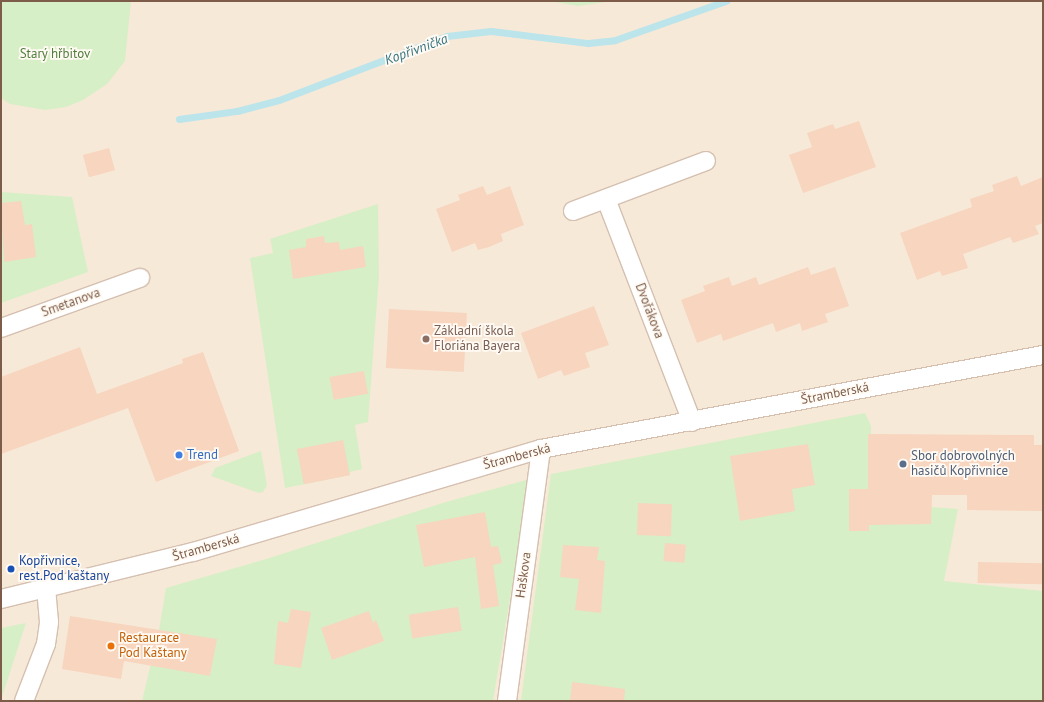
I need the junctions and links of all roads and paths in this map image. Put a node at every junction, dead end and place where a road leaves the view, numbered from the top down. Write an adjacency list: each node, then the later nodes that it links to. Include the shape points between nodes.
1 (706, 161): 2 (street)
2 (606, 199): 3 (street); 7 (street, Dvořákova)
3 (573, 211)
4 (140, 278): 5 (street, Smetanova)
5 (1, 328)
6 (1043, 355): 7 (street, Štramberská)
7 (692, 422): 8 (street, Štramberská)
8 (541, 449): 9 (street, Štramberská, via 193,552); 12 (street, Haškova)
9 (46, 590): 10 (street, Štramberská); 11 (street, via 46,644)
10 (1, 599)
11 (24, 701)
12 (507, 701)

